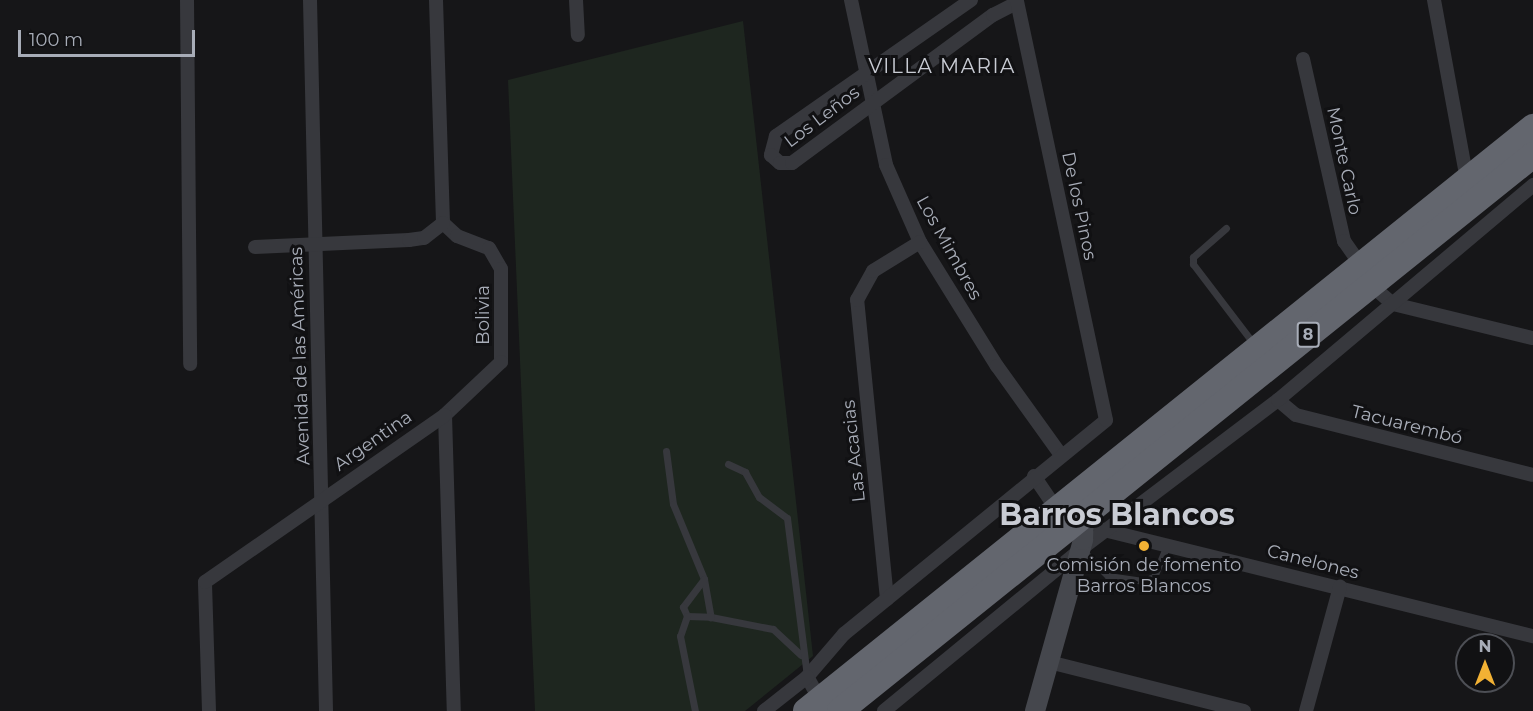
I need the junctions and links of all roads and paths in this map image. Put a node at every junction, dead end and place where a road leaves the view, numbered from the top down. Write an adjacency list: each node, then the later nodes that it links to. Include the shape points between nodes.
1 (187, 0): 26 (street)
2 (310, 0): 20 (street, Avenida de las Américas)
3 (436, 0): 17 (street)
4 (576, 0): 9 (street)
5 (851, 0): 11 (street, Los Mimbres)
6 (971, 0): 11 (street, Los Leños)
7 (1434, 0): 15 (street)
8 (1017, 2): 12 (street, Los Leños); 30 (street, De los Pinos, via 1106,420)
9 (578, 35)
10 (1303, 59): 22 (street, Monte Carlo, via 1344,241)
11 (865, 71): 12 (street, Los Mimbres); 12 (street, Los Leños, via 776,136 771,155 780,163 792,163)
12 (871, 103): 19 (street, Los Mimbres, via 886,165)
13 (1533, 127): 15 (highway, 8)
14 (1533, 155): 22 (highway, 8)
15 (1467, 180): 22 (highway, 8)
16 (1533, 185): 23 (street)
17 (443, 224): 20 (street, via 424,238); 28 (street, Bolivia, via 457,236 489,248 501,269 501,362)
18 (1226, 228): 25 (lane, via 1193,257 1193,264)
19 (920, 242): 30 (street, Los Mimbres, via 997,366); 42 (street, Las Acacias, via 873,271 857,300)
20 (314, 245): 21 (street); 34 (street, Avenida de las Américas)
21 (255, 247)
22 (1366, 275): 23 (street, Monte Carlo); 25 (highway, 8); 35 (highway, 8)
23 (1393, 304): 24 (street); 27 (street)
24 (1533, 338)
25 (1257, 348): 35 (highway, 8)
26 (190, 364)
27 (1278, 400): 32 (street, Tacuarembó, via 1296,415); 36 (street)
28 (445, 415): 34 (street, Argentina); 55 (street)
29 (666, 451): 39 (lane, via 673,504)
30 (1061, 454): 33 (street)
31 (728, 464): 48 (lane, via 745,472 759,496 788,518)
32 (1533, 475)
33 (1034, 476): 35 (street); 42 (street)
34 (322, 499): 53 (street, Argentina, via 205,582); 54 (street, Avenida de las Américas)
35 (1074, 512): 36 (street, Canelones); 38 (street); 40 (highway, 8); 52 (highway, 8)
36 (1106, 531): 37 (street, Canelones); 38 (street)
37 (1167, 545): 38 (lane, via 1154,577 1143,581 1108,576); 41 (street, Canelones)
38 (1081, 549): 43 (street); 50 (street)
39 (704, 579): 44 (lane, via 687,594 682,607); 45 (lane)
40 (999, 584): 43 (street); 47 (highway, 8)
41 (1340, 587): 46 (street, Canelones); 61 (street)
42 (887, 599): 51 (street, via 844,634)
43 (1014, 605): 49 (street)
44 (687, 616): 45 (lane); 56 (lane, via 680,636)
45 (711, 617): 48 (lane, via 773,629)
46 (1533, 636)
47 (928, 641): 49 (street); 52 (highway, 8)
48 (801, 655): 51 (lane)
49 (944, 661): 58 (street)
50 (1049, 662): 59 (street); 60 (street)
51 (807, 677): 52 (street); 57 (street)
52 (822, 707)
53 (209, 711)
54 (326, 711)
55 (454, 711)
56 (695, 711)
57 (764, 711)
58 (884, 711)
59 (1035, 711)
60 (1244, 711)
61 (1306, 711)

